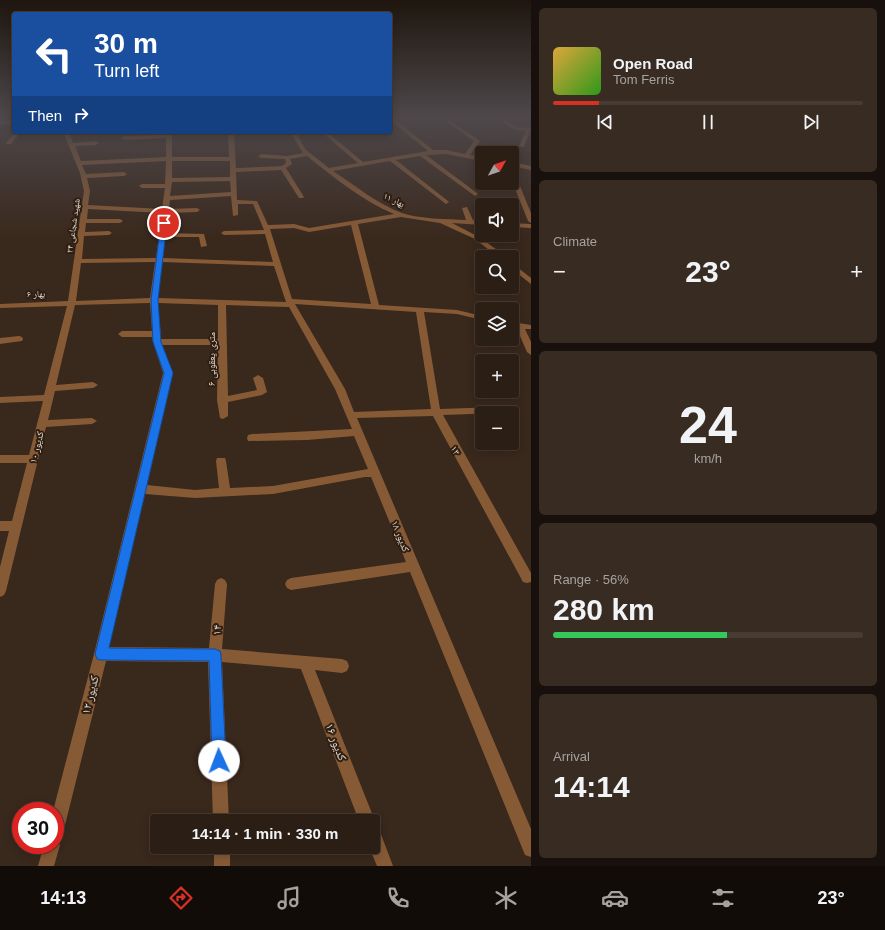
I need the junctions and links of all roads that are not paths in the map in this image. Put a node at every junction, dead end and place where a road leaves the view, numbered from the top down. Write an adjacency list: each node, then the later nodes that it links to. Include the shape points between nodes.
1 (77, 158): 10 (street, شهید شجاعی ۲۴)
2 (287, 158): 13 (street, via 289,164)
3 (313, 158): 16 (street, بهار ۱۱)
4 (356, 158): 11 (street)
5 (394, 158): 9 (street)
6 (426, 158): 24 (street)
7 (170, 159): 8 (street); 10 (street); 20 (street, کدیور ۱۲)
8 (232, 159): 15 (street)
9 (391, 159): 11 (street); 28 (street)
10 (79, 163): 18 (street, شهید شجاعی ۲۴)
11 (362, 164): 16 (street)
12 (519, 165): 14 (street)
13 (283, 168): 15 (street); 25 (street)
14 (531, 168)
15 (232, 170): 19 (street)
16 (328, 170): 34 (street, بهار ۱۱, via 383,207)
17 (124, 174): 18 (street)
18 (83, 176): 29 (street, شهید شجاعی ۲۴, via 87,191)
19 (233, 179): 20 (street); 23 (street)
20 (169, 183): 21 (street); 26 (street, کدیور ۱۲)
21 (142, 186)
22 (518, 190): 38 (street)
23 (234, 194): 26 (street); 27 (street)
24 (476, 194)
25 (300, 197)
26 (167, 198): 32 (street, کدیور ۱۲)
27 (234, 202): 33 (street); 44 (street, کدیور ۱۸, via 255,202)
28 (446, 202)
29 (84, 207): 32 (street); 35 (street, شهید شجاعی ۲۴)
30 (465, 208): 39 (street)
31 (198, 210): 32 (street)
32 (166, 211): 48 (street, کدیور ۱۲)
33 (235, 215)
34 (402, 215): 37 (street, بهار ۱۱); 41 (street)
35 (83, 221): 36 (street); 47 (street, شهید شجاعی ۲۴)
36 (120, 221)
37 (442, 221): 39 (street); 50 (street, بهار ۱۱, via 476,238)
38 (531, 221)
39 (470, 222): 40 (street)
40 (475, 222)
41 (354, 223): 44 (street, via 309,230 294,226); 61 (street)
42 (519, 225): 43 (street)
43 (531, 226)
44 (267, 230): 46 (street); 53 (street, کدیور ۱۸)
45 (109, 233): 47 (street)
46 (224, 233)
47 (81, 234): 52 (street, شهید شجاعی ۲۴)
48 (162, 235): 49 (street, via 202,235); 51 (street, کدیور ۱۲)
49 (203, 246)
50 (493, 250)
51 (159, 260): 52 (street); 53 (street); 56 (street, کدیور ۱۲)
52 (78, 261): 57 (street, شهید شجاعی ۲۴)
53 (277, 264): 59 (street, کدیور ۱۸)
54 (527, 275): 55 (street)
55 (531, 282)
56 (154, 300): 57 (street, بهار ۶); 58 (street, بهار ۶); 68 (street, کدیور ۱۲)
57 (72, 303): 60 (street, بهار ۶); 75 (street, کدیور ۱۰)
58 (222, 303): 59 (street, بهار ۶); 71 (street, ۶ متری یعقوبی)
59 (290, 303): 61 (street, بهار ۶); 80 (street, کدیور ۱۸, via 340,389)
60 (0, 306)
61 (376, 307): 62 (street, بهار ۶)
62 (420, 310): 63 (street, بهار ۶, via 457,312); 79 (street, ۱۳)
63 (475, 316)
64 (519, 325): 65 (street)
65 (531, 327)
66 (519, 330): 72 (street)
67 (122, 334): 68 (street)
68 (156, 338): 71 (street); 90 (street, کدیور ۱۲, via 168,373)
69 (19, 339): 70 (street)
70 (0, 341)
71 (222, 342): 77 (street, ۶ متری یعقوبی)
72 (531, 352)
73 (258, 378): 77 (street, via 262,392)
74 (93, 385): 75 (street)
75 (50, 393): 76 (street); 83 (street, کدیور ۱۰)
76 (0, 400)
77 (222, 400): 81 (street, ۶ متری یعقوبی)
78 (475, 411): 79 (street)
79 (436, 412): 80 (street); 95 (street, ۱۳)
80 (351, 415): 84 (street, کدیور ۱۸)
81 (223, 416)
82 (92, 421): 83 (street)
83 (42, 424): 87 (street, کدیور ۱۰)
84 (358, 432): 85 (street); 89 (street, کدیور ۱۸)
85 (252, 438)
86 (0, 459): 87 (street)
87 (33, 459): 93 (street, کدیور ۱۰)
88 (221, 461): 91 (street)
89 (375, 474): 91 (street, via 365,473 273,490); 94 (street, کدیور ۱۸)
90 (141, 489): 91 (street, via 195,494); 99 (street, کدیور ۱۲)
91 (225, 492)
92 (0, 526): 93 (street)
93 (16, 526): 98 (street, کدیور ۱۰)
94 (413, 566): 97 (street); 106 (street, کدیور ۱۸)
95 (527, 578)
96 (221, 584): 100 (street, ۱۴)
97 (291, 584)
98 (0, 589)
99 (101, 654): 100 (street); 103 (street, کدیور ۱۲)
100 (215, 655): 101 (street); 104 (street, ۱۴)
101 (305, 663): 102 (street); 105 (street, کدیور ۱۶)
102 (342, 666)
103 (63, 802)
104 (221, 814)
105 (364, 814)
106 (531, 850)
107 (380, 853): 112 (street)
108 (49, 854): 110 (street)
109 (222, 854): 111 (street)
110 (46, 866)
111 (222, 866)
112 (385, 866)

